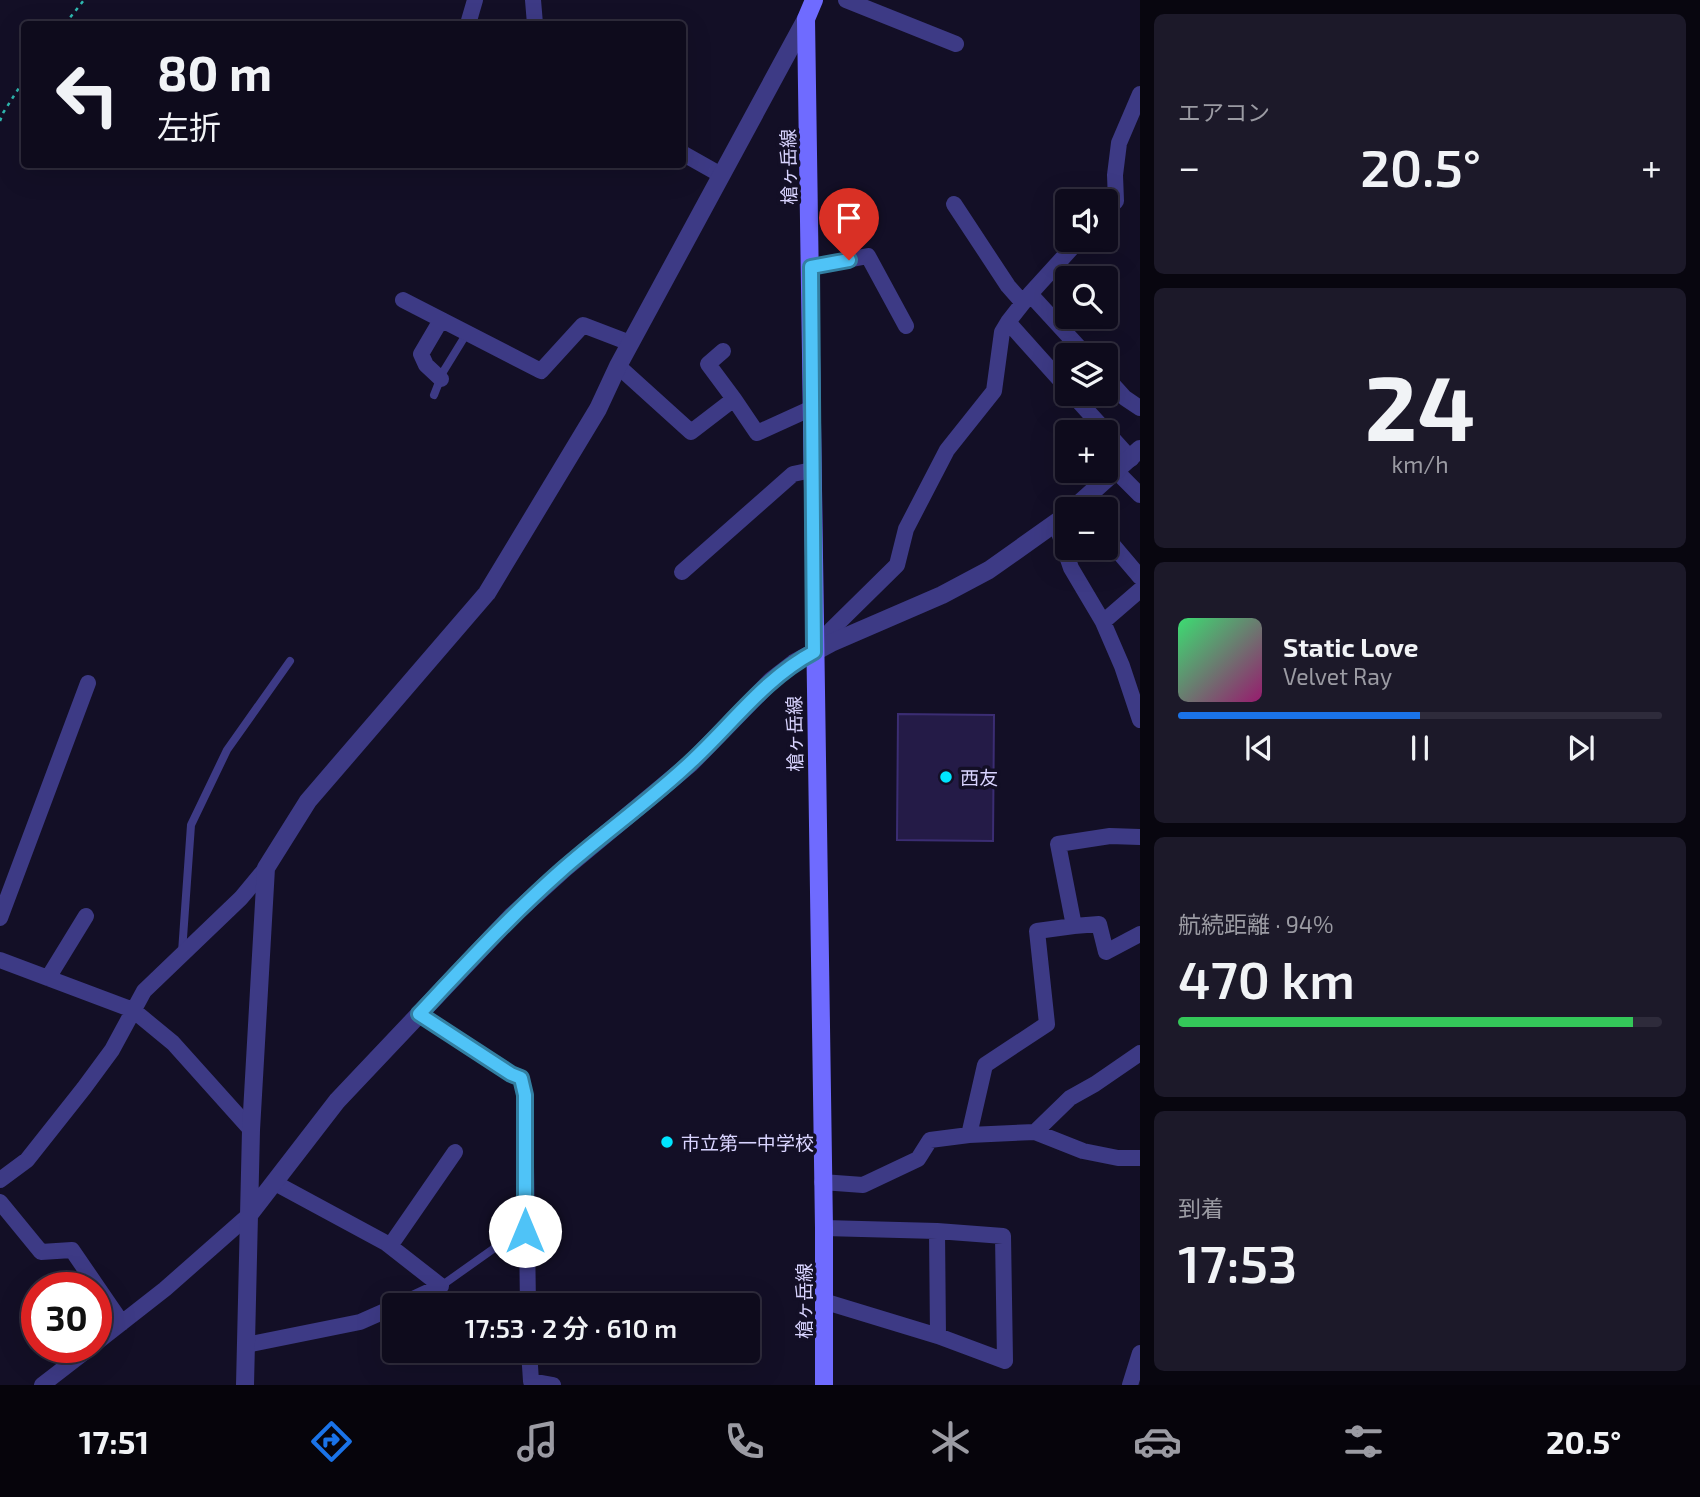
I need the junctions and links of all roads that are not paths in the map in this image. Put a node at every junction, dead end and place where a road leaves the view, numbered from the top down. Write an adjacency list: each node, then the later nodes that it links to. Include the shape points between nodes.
1 (475, 0): 6 (street)
2 (533, 0): 7 (street)
3 (814, 0): 5 (main road, 槍ヶ岳線)
4 (846, 0): 8 (street)
5 (806, 19): 11 (street); 15 (main road, 槍ヶ岳線)
6 (469, 21)
7 (535, 21)
8 (956, 44)
9 (1140, 94): 12 (street, via 1119,143)
10 (686, 155): 11 (street)
11 (721, 175): 22 (street)
12 (1115, 189)
13 (954, 204): 16 (street, via 1008,286)
14 (1068, 252): 16 (street)
15 (811, 267): 20 (street, via 868,256); 32 (main road, 槍ヶ岳線)
16 (1027, 299): 19 (street); 23 (street)
17 (403, 300): 18 (street)
18 (441, 320): 21 (street); 27 (street, via 421,354)
19 (1008, 322): 26 (street); 48 (street, via 1002,331 993,391 947,450 906,529 897,565)
20 (906, 326)
21 (467, 333): 22 (street, via 541,371 583,325); 27 (lane)
22 (630, 343): 25 (street)
23 (1073, 343)
24 (723, 351): 30 (street, via 708,364)
25 (618, 366): 30 (street, via 691,432); 53 (street, via 598,409 487,593 308,800)
26 (1055, 374)
27 (441, 379): 29 (lane)
28 (1118, 390): 33 (street)
29 (434, 395)
30 (734, 399): 32 (street, via 757,433)
31 (1085, 406): 34 (street)
32 (812, 408): 35 (main road, 槍ヶ岳線)
33 (1140, 408)
34 (1135, 454): 36 (street)
35 (812, 470): 44 (street, via 793,474); 48 (main road, 槍ヶ岳線)
36 (1118, 470)
37 (1118, 474): 39 (street)
38 (1104, 483): 40 (street)
39 (1140, 495)
40 (1088, 497)
41 (1055, 523): 48 (street, via 989,570)
42 (1118, 551): 45 (street)
43 (1071, 560): 47 (street, via 1071,568)
44 (682, 572)
45 (1140, 577)
46 (1140, 590): 47 (street)
47 (1103, 622): 51 (street)
48 (814, 652): 62 (street, via 772,680 691,762 512,916); 70 (main road, 槍ヶ岳線)
49 (290, 661): 58 (lane, via 227,750 191,825)
50 (88, 684): 55 (street)
51 (1139, 710)
52 (1140, 837): 56 (street, via 1058,844)
53 (266, 868): 58 (street); 64 (street)
54 (86, 916): 60 (street)
55 (0, 918)
56 (1074, 926): 57 (street, via 1099,924 1106,952); 66 (street, via 1037,931 1047,1024 985,1065)
57 (1140, 934)
58 (181, 955): 61 (street, via 144,991)
59 (0, 960): 60 (street)
60 (48, 978): 61 (street)
61 (133, 1010): 64 (street, via 173,1043); 69 (street, via 84,1088 27,1160)
62 (419, 1014): 71 (street, via 337,1101); 76 (street, via 521,1078)
63 (1140, 1053): 65 (street, via 1070,1098)
64 (251, 1130): 73 (street)
65 (1035, 1132): 66 (street); 68 (street, via 1083,1152)
66 (970, 1135): 70 (street, via 930,1140 918,1160 863,1185)
67 (455, 1152): 77 (street)
68 (1140, 1158)
69 (0, 1180)
70 (822, 1182): 74 (main road, 槍ヶ岳線)
71 (275, 1183): 73 (street); 77 (street)
72 (0, 1202): 83 (street, via 41,1252 72,1250)
73 (249, 1215): 83 (street); 86 (street)
74 (824, 1228): 75 (street); 81 (main road, 槍ヶ岳線)
75 (937, 1231): 85 (street); 85 (street, via 1003,1236 1005,1361)
76 (526, 1242): 78 (lane, via 503,1242); 80 (street)
77 (390, 1246): 78 (street)
78 (441, 1286): 79 (street)
79 (425, 1293)
80 (528, 1293)
81 (823, 1301): 85 (street); 93 (main road, 槍ヶ岳線)
82 (382, 1312): 86 (street, via 360,1322)
83 (122, 1323): 84 (street)
84 (112, 1331)
85 (938, 1336)
86 (246, 1345): 91 (street)
87 (1140, 1353): 94 (street)
88 (71, 1363): 90 (street)
89 (530, 1363): 92 (street, via 531,1381)
90 (42, 1385)
91 (245, 1385)
92 (554, 1385)
93 (824, 1385)
94 (1130, 1385)

